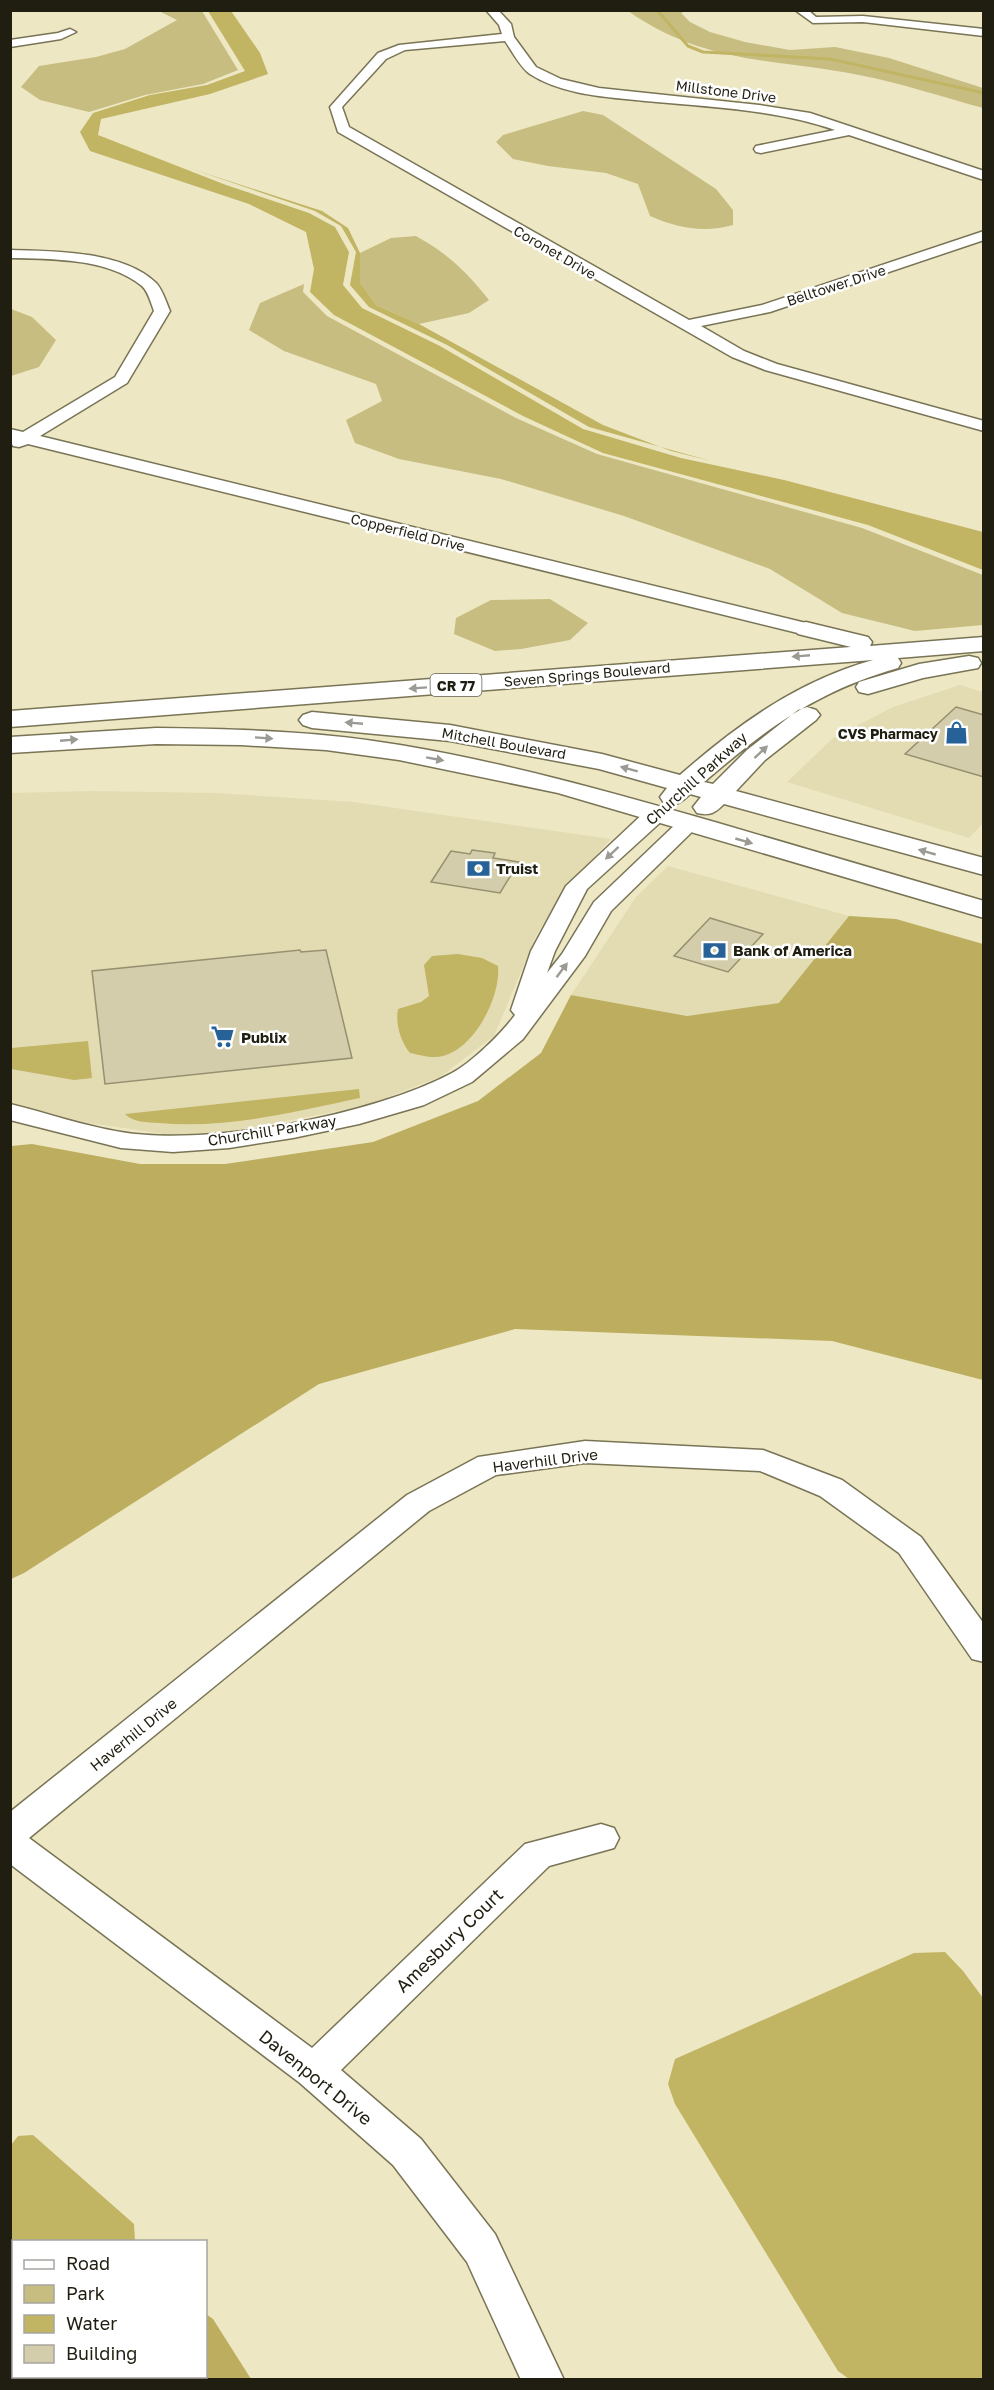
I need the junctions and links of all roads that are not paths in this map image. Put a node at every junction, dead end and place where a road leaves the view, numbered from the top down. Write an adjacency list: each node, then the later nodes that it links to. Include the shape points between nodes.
1 (491, 10): 5 (street, Millstone Drive, via 505,24)
2 (802, 13): 4 (street, via 813,20 862,19)
3 (70, 32): 6 (street)
4 (984, 33)
5 (508, 37): 7 (street, Millstone Drive, via 532,70 557,82 599,92 810,117); 12 (street, Coronet Drive, via 403,47 382,56 336,107 343,129)
6 (10, 44)
7 (848, 131): 8 (street); 9 (street, Millstone Drive)
8 (761, 149)
9 (984, 176)
10 (984, 235): 12 (street, Belltower Drive, via 765,309)
11 (10, 255): 14 (street, via 58,255 120,267 150,285 162,311 121,380)
12 (685, 325): 13 (street, Coronet Drive, via 771,367)
13 (984, 426)
14 (16, 440): 15 (street, Copperfield Drive)
15 (806, 629): 16 (main road); 18 (main road, via 826,639)
16 (901, 648): 17 (main road, Seven Springs Boulevard / CR 77); 18 (main road, Seven Springs Boulevard / CR 77)
17 (983, 650): 19 (main road, Churchill Parkway, via 873,667); 24 (main road, one-way to 17, via 776,737 825,705 898,676)
18 (837, 653): 19 (main road, via 838,667); 20 (main road, Seven Springs Boulevard / CR 77, one-way to 20)
19 (820, 687): 23 (main road, Churchill Parkway, via 792,700 753,727)
20 (10, 719)
21 (10, 725): 23 (main road, Mitchell Boulevard, one-way to 21, via 546,750 376,724 185,716)
22 (10, 745): 25 (main road, one-way to 25, via 156,736 326,742 479,767)
23 (685, 784): 24 (main road, Mitchell Boulevard); 25 (main road, Churchill Parkway)
24 (720, 794): 26 (main road, Churchill Parkway); 27 (main road, Mitchell Boulevard, one-way to 24)
25 (656, 814): 26 (main road); 29 (street, Churchill Parkway, one-way to 29, via 577,886 543,951)
26 (688, 825): 28 (main road, one-way to 28); 29 (street, Churchill Parkway, one-way to 26, via 573,956 602,907)
27 (984, 867)
28 (984, 910)
29 (514, 1034): 30 (street, Churchill Parkway, via 462,1077 415,1100 359,1116 239,1138 173,1144 121,1140)
30 (10, 1112)
31 (984, 1650): 32 (street, Haverhill Drive, via 910,1545 831,1488 763,1461 585,1452 489,1466 418,1503)
32 (10, 1833)
33 (601, 1838): 35 (street, Amesbury Court, via 538,1854)
34 (10, 1844): 35 (street, Davenport Drive)
35 (314, 2071): 36 (street, Davenport Drive, via 407,2152 481,2248)
36 (543, 2379)

